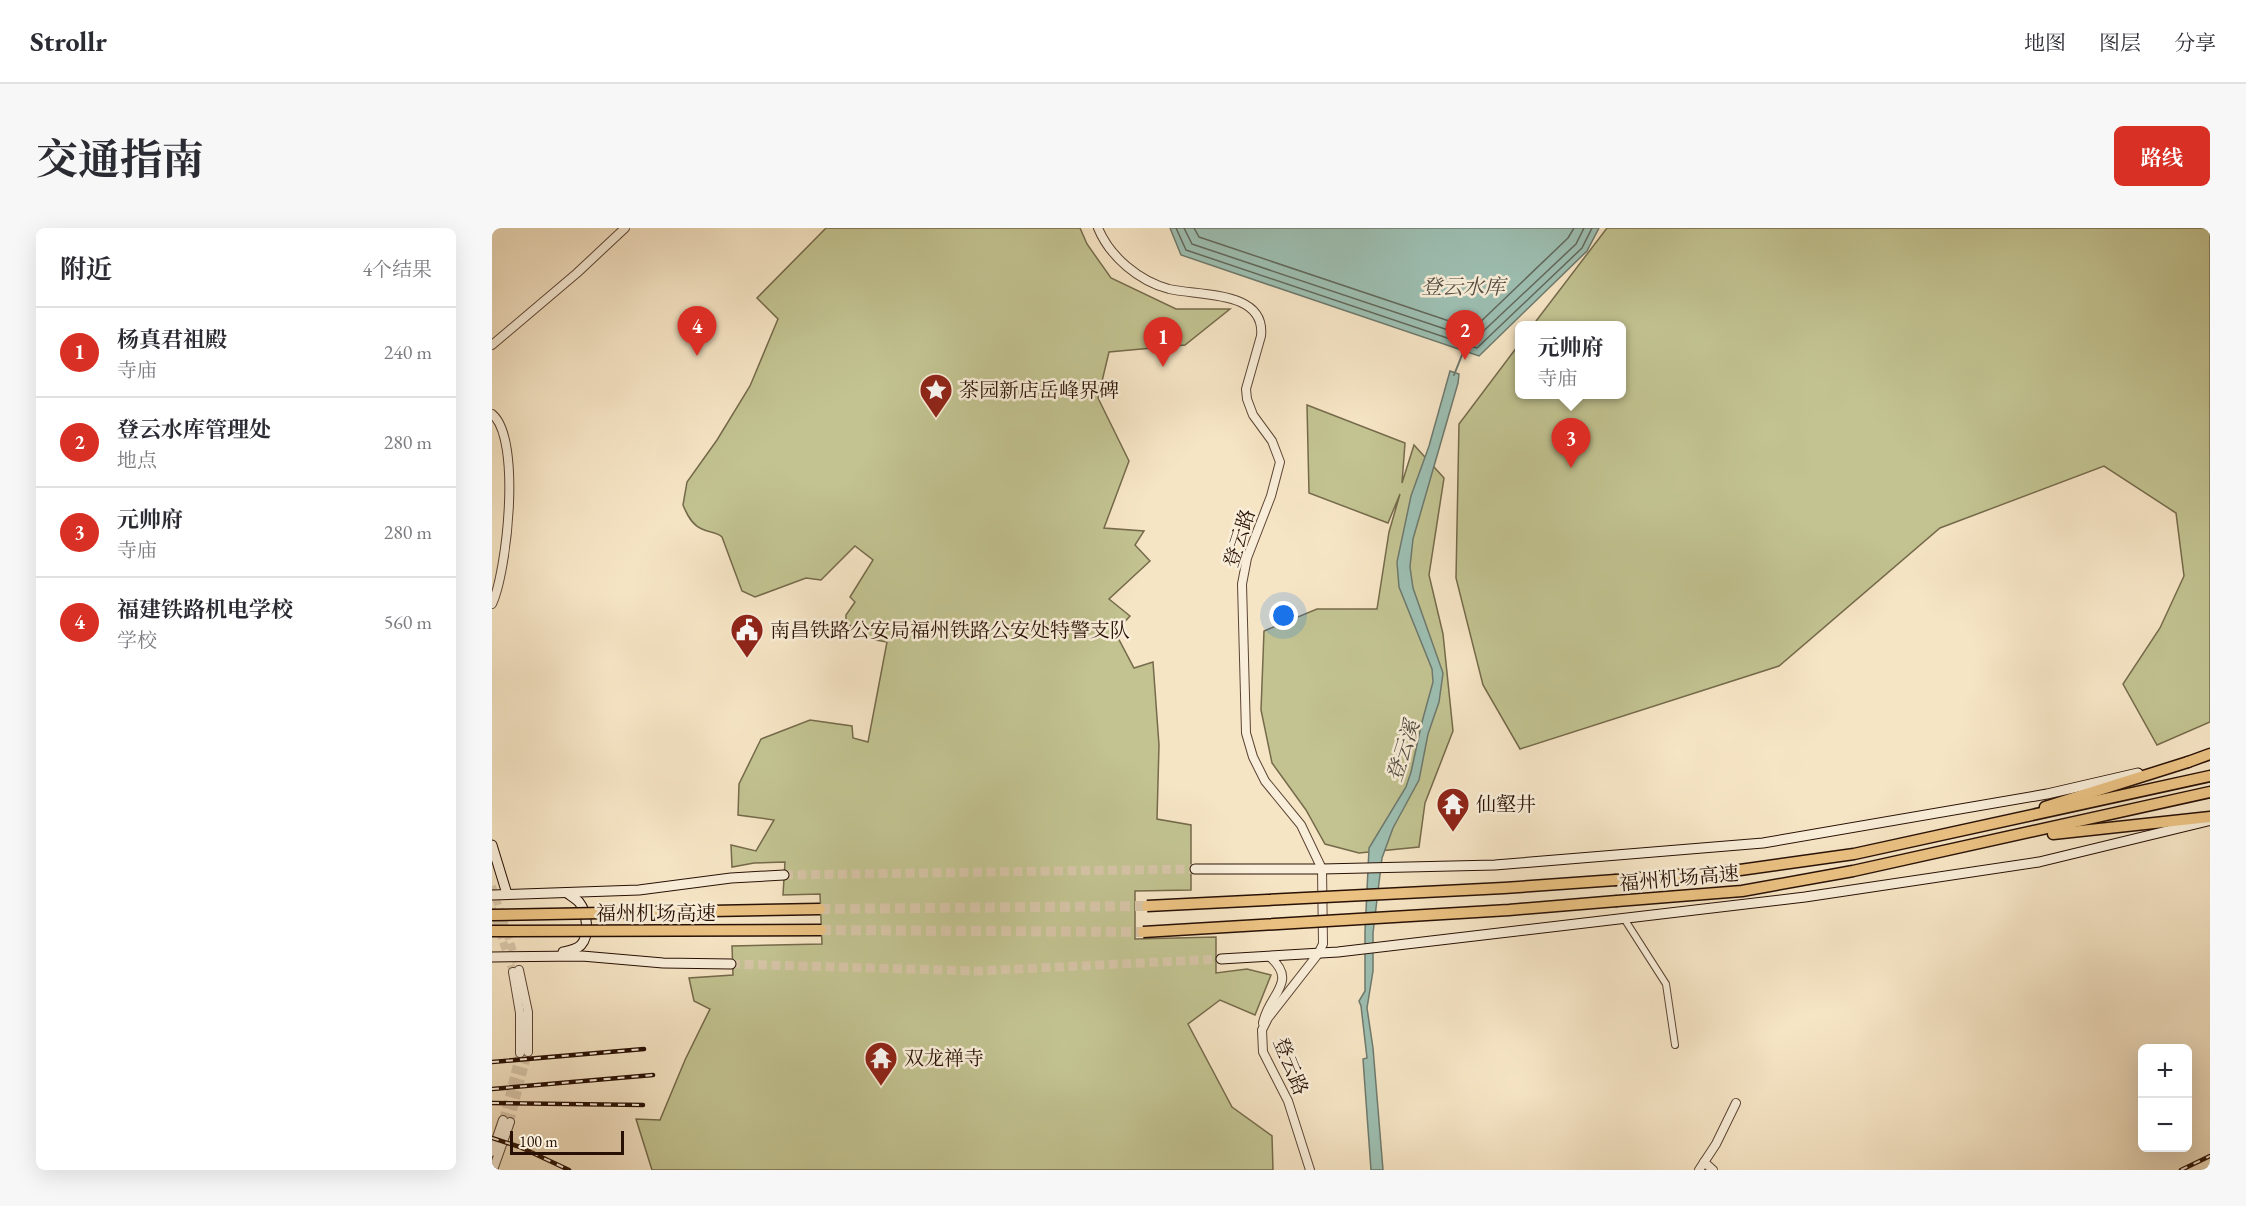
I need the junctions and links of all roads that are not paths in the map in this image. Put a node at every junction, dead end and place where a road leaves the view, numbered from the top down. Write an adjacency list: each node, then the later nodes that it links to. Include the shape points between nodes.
1 (625, 228): 3 (street)
2 (1098, 228): 15 (street, 登云路, via 1118,258 1140,276 1169,289 1240,301 1260,321 1261,336 1247,399 1280,462 1242,584 1246,733 1265,781 1301,825)
3 (492, 345)
4 (492, 414): 5 (street, via 503,434 511,494 502,575)
5 (492, 604)
6 (2210, 755): 7 (highway)
7 (2188, 762): 11 (highway); 15 (main road, via 2046,794 1763,843 1495,865)
8 (2210, 776): 11 (highway, 福州机场高速)
9 (2210, 792): 12 (highway, 福州机场高速)
10 (2210, 819): 12 (highway); 23 (main road, via 2039,862)
11 (1997, 822): 20 (highway, 福州机场高速, bridge, via 1854,854 1740,870 1504,888)
12 (2002, 839): 26 (highway, 福州机场高速, bridge, via 1742,891 1509,910)
13 (492, 845): 18 (main road)
14 (1195, 869): 15 (main road)
15 (1322, 869): 27 (street, 登云路, via 1324,937)
16 (784, 875): 17 (main road, via 639,890)
17 (567, 892): 18 (main road); 28 (main road, via 583,909 585,936 573,950)
18 (507, 894): 19 (main road)
19 (492, 895)
20 (1147, 906)
21 (820, 909): 22 (highway, 福州机场高速, bridge)
22 (492, 915)
23 (1625, 920): 27 (main road); 36 (street, via 1666,984)
24 (821, 930): 25 (highway, 福州机场高速, bridge)
25 (492, 931)
26 (1143, 932)
27 (1318, 954): 30 (main road); 34 (street, 登云路, via 1300,970); 35 (street, 登云路)
28 (546, 956): 29 (main road); 32 (main road)
29 (492, 957)
30 (1270, 957): 31 (main road); 34 (street, via 1284,977)
31 (1221, 959)
32 (731, 964)
33 (516, 971): 37 (street)
34 (1264, 1018): 35 (street)
35 (1262, 1030): 42 (street, 登云路, via 1263,1052 1288,1101)
36 (1675, 1045)
37 (524, 1053)
38 (1736, 1103): 40 (street)
39 (492, 1152): 41 (street, via 506,1121)
40 (1704, 1162): 43 (street); 44 (street)
41 (493, 1170)
42 (1310, 1170)
43 (1699, 1170)
44 (1713, 1170)

